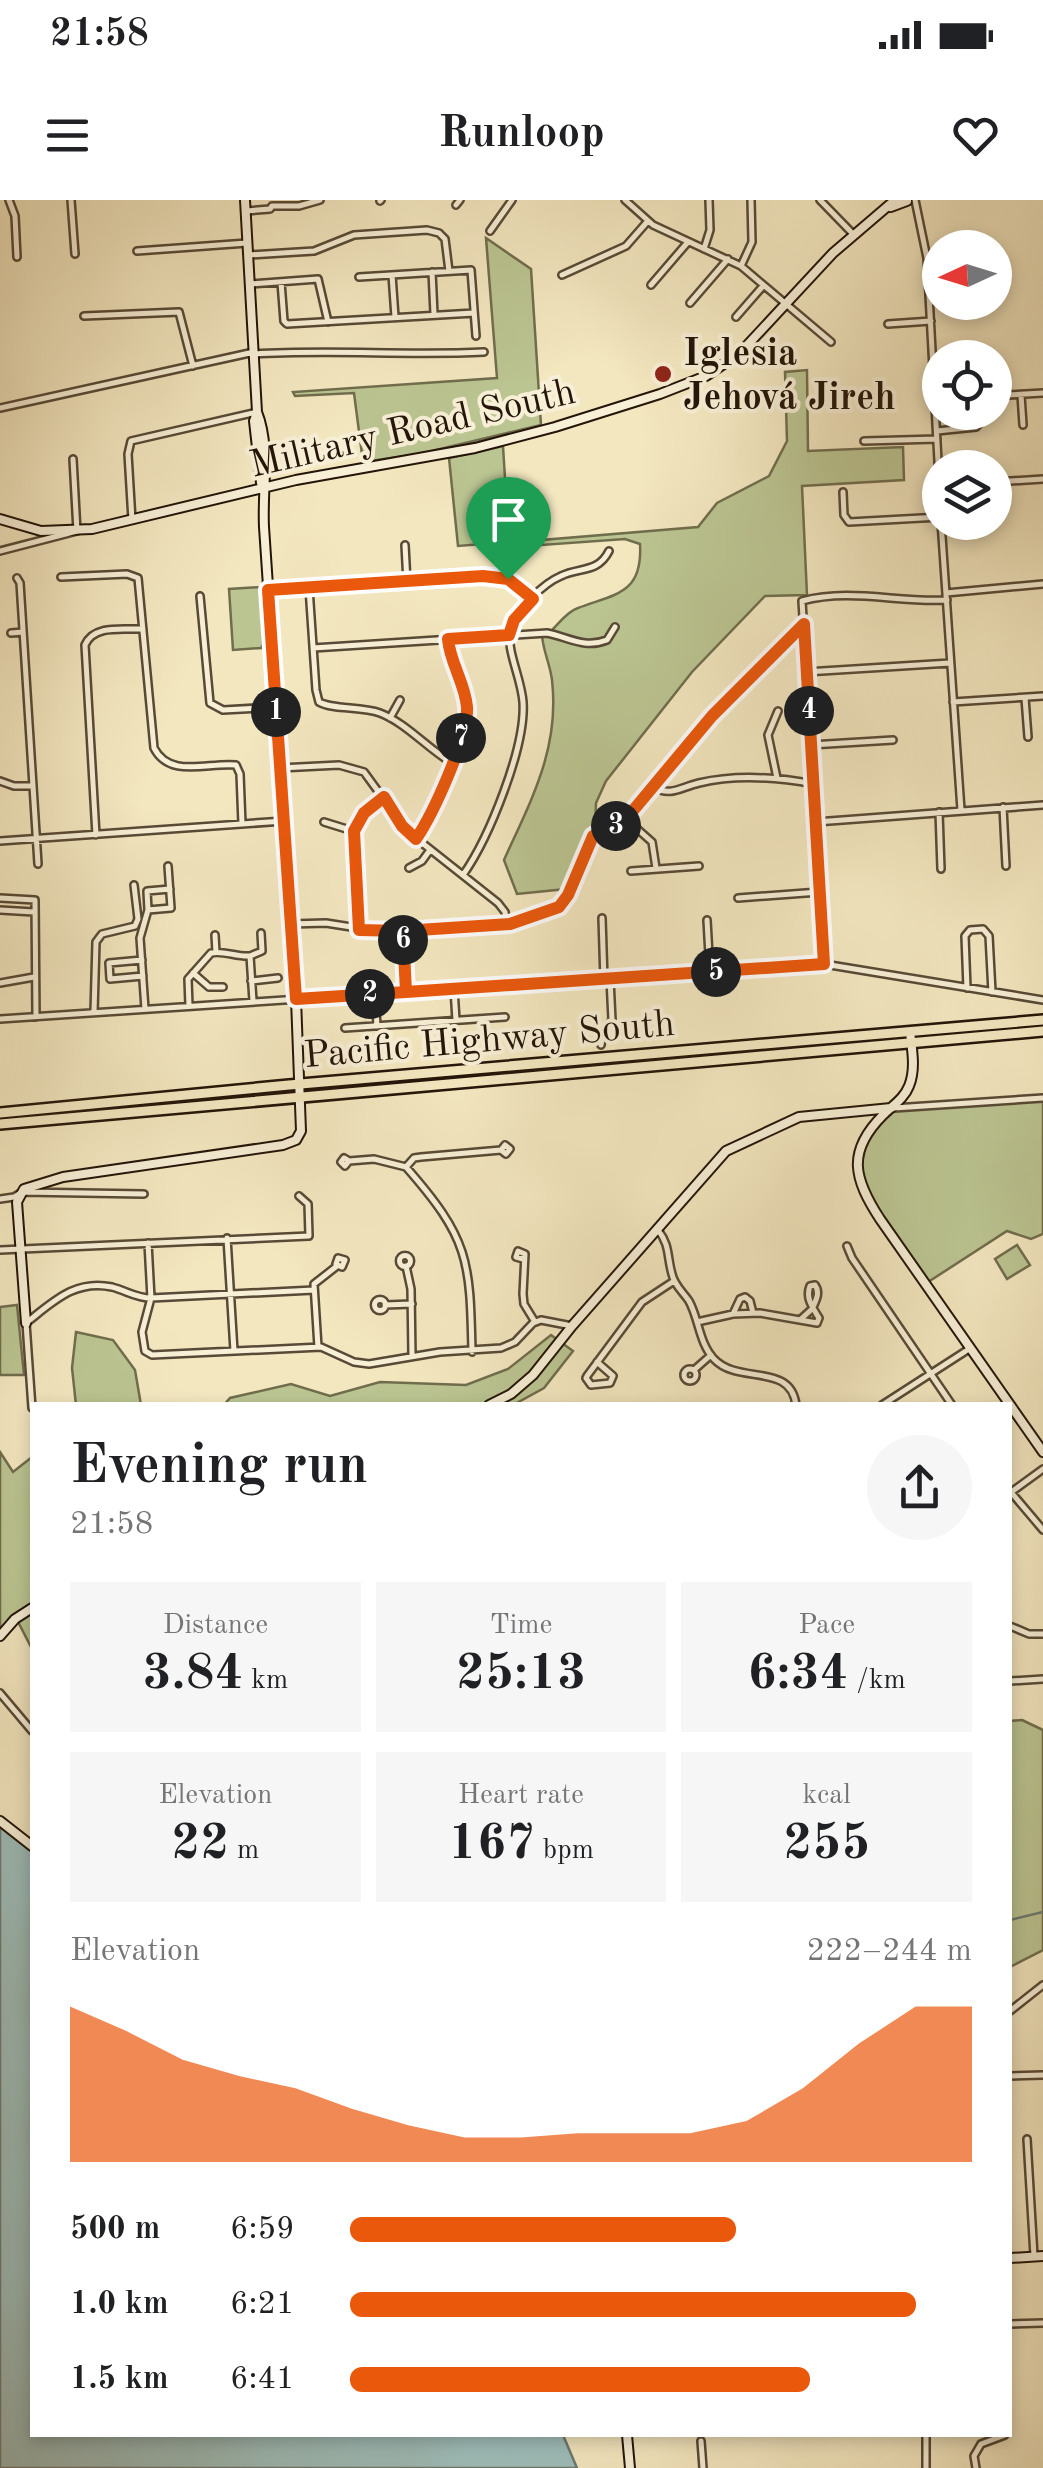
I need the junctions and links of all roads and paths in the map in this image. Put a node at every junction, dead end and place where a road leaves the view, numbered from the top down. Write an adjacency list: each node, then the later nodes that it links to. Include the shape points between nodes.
1 (9, 200): 24 (street)
2 (71, 200): 22 (street)
3 (245, 200): 14 (main road)
4 (320, 200): 12 (street)
5 (512, 200): 16 (street)
6 (625, 200): 15 (street)
7 (709, 200): 20 (street)
8 (751, 200): 26 (street, via 752,242)
9 (894, 200): 13 (main road, Military Road South)
10 (824, 201): 17 (street)
11 (911, 202): 13 (main road, Military Road South); 43 (street, via 926,241)
12 (282, 204): 14 (street)
13 (887, 208): 17 (main road, Military Road South)
14 (246, 211): 18 (main road)
15 (647, 222): 19 (street); 30 (street, via 626,246)
16 (490, 231)
17 (854, 234): 37 (main road, Military Road South)
18 (247, 242): 21 (street); 23 (main road)
19 (688, 242): 20 (street); 34 (street)
20 (704, 249): 25 (street)
21 (137, 251)
22 (75, 254)
23 (248, 255): 27 (street, via 314,251 368,233 415,230 439,233); 33 (main road)
24 (17, 257)
25 (728, 259): 26 (street); 36 (street)
26 (741, 266): 35 (street)
27 (449, 271): 28 (street); 38 (street, via 472,270)
28 (432, 272): 29 (street); 40 (street)
29 (392, 275): 31 (street); 42 (street)
30 (562, 275)
31 (359, 277)
32 (281, 282): 33 (street); 44 (street, via 318,280); 44 (street, via 285,323)
33 (250, 284): 50 (main road)
34 (650, 285)
35 (763, 286): 37 (street); 41 (street)
36 (690, 304)
37 (785, 305): 48 (street); 65 (main road, Military Road South, via 722,368 660,394 476,448)
38 (474, 314): 40 (street); 46 (street)
39 (84, 316): 51 (street, via 179,312)
40 (434, 316): 42 (street)
41 (736, 317)
42 (395, 318): 44 (street)
43 (931, 321): 45 (street); 47 (street)
44 (328, 322)
45 (888, 324)
46 (476, 336)
47 (932, 340)
48 (832, 342)
49 (484, 352): 50 (street)
50 (254, 353): 51 (street); 56 (main road)
51 (193, 366): 55 (street)
52 (1043, 393): 53 (street)
53 (1021, 395): 54 (street); 57 (street)
54 (1012, 396)
55 (0, 408)
56 (257, 412): 65 (main road); 68 (street, via 130,442)
57 (1024, 424)
58 (936, 430): 59 (street)
59 (937, 439): 60 (street); 61 (street)
60 (864, 441)
61 (938, 450)
62 (73, 459): 70 (street)
63 (1043, 479): 64 (street)
64 (1012, 481)
65 (262, 488): 68 (main road, Military Road South); 80 (main road)
66 (842, 492): 69 (street, via 848,521)
67 (0, 519): 70 (main road, Military Road South, via 42,531)
68 (132, 520): 70 (main road, Military Road South)
69 (922, 520)
70 (76, 531): 73 (street)
71 (942, 540): 82 (street)
72 (405, 546): 77 (street)
73 (0, 551)
74 (609, 552): 83 (street, via 598,566 558,577)
75 (61, 576): 86 (street, via 138,578)
76 (17, 578): 87 (street)
77 (408, 582): 79 (street); 83 (street, via 498,576)
78 (1043, 584): 82 (street)
79 (309, 588): 80 (street); 91 (street)
80 (268, 590): 98 (main road)
81 (200, 596): 98 (street, via 211,706)
82 (946, 597): 84 (street, via 802,600); 92 (street)
83 (533, 599): 89 (street)
84 (804, 624): 93 (street); 110 (street)
85 (615, 627): 89 (street, via 596,644 550,633)
86 (142, 628): 120 (street, via 154,748 180,767 236,765); 122 (street, via 89,636 84,659)
87 (23, 632): 88 (street); 109 (street)
88 (11, 633)
89 (509, 635): 90 (street); 135 (street, via 522,694 521,734 480,848)
90 (448, 639): 91 (street); 104 (street, via 467,709)
91 (313, 648): 100 (street, via 321,703)
92 (950, 663): 93 (street); 97 (street)
93 (806, 672): 103 (street)
94 (1043, 696): 95 (street)
95 (1025, 698): 97 (street); 101 (street)
96 (400, 700): 100 (street)
97 (953, 702): 114 (street)
98 (276, 706): 105 (main road)
99 (778, 711): 106 (street, via 768,736)
100 (390, 718): 104 (street)
101 (1028, 737)
102 (893, 740): 103 (street)
103 (811, 745): 108 (street)
104 (452, 762): 124 (street)
105 (280, 768): 111 (street, via 349,766 367,775); 117 (main road)
106 (777, 778): 108 (street); 110 (street, via 704,782 669,792)
107 (0, 781): 109 (street)
108 (814, 784): 119 (street)
109 (33, 786): 123 (street)
110 (653, 786): 116 (street)
111 (384, 797): 121 (street); 124 (street)
112 (1043, 805): 113 (street)
113 (1003, 807): 114 (street); 130 (street)
114 (961, 810): 115 (street)
115 (938, 812): 119 (street); 133 (street)
116 (626, 819): 132 (street, via 652,842); 147 (street, via 593,836 565,901)
117 (284, 821): 120 (street); 146 (main road)
118 (324, 822): 121 (street)
119 (816, 822): 138 (street)
120 (242, 824): 122 (street)
121 (354, 831): 148 (street)
122 (96, 835): 123 (street)
123 (36, 839): 125 (street); 127 (street)
124 (416, 839): 126 (street)
125 (0, 841)
126 (430, 850): 131 (street); 135 (street)
127 (38, 864)
128 (168, 866): 137 (street)
129 (699, 866): 132 (street)
130 (1006, 866)
131 (409, 868)
132 (656, 869): 134 (street)
133 (941, 869)
134 (630, 871)
135 (462, 875): 147 (street, via 500,905)
136 (134, 885): 175 (street, via 135,926 102,934 96,942)
137 (170, 889): 142 (street, via 171,908); 142 (street, via 147,891)
138 (819, 892): 140 (street); 155 (street)
139 (0, 898): 143 (street, via 34,900)
140 (738, 898)
141 (0, 910): 143 (street)
142 (148, 910): 154 (street)
143 (34, 912): 159 (street)
144 (602, 918): 161 (street)
145 (707, 920): 156 (street)
146 (290, 924): 148 (street, via 326,922); 170 (main road)
147 (507, 925): 149 (street)
148 (359, 930): 149 (street)
149 (403, 931): 167 (street)
150 (261, 932): 153 (street, via 262,951)
151 (215, 935): 152 (street)
152 (216, 952): 153 (street); 157 (street)
153 (250, 956): 162 (street)
154 (142, 960): 158 (street); 158 (street, via 108,964 110,979)
155 (824, 964): 156 (street); 165 (street)
156 (710, 972): 161 (street)
157 (193, 973): 164 (street, via 209,988); 173 (street)
158 (143, 976): 174 (street)
159 (34, 977): 163 (street); 176 (street)
160 (278, 978): 162 (street)
161 (607, 979): 166 (street); 184 (street, via 612,1020)
162 (251, 981): 172 (street)
163 (0, 983)
164 (223, 986)
165 (967, 988): 168 (street); 168 (street, via 965,936 983,929 990,936)
166 (454, 990): 167 (street); 179 (street)
167 (406, 992): 169 (street)
168 (992, 992): 171 (street)
169 (374, 994): 170 (street); 180 (street)
170 (296, 999): 172 (street); 189 (main road)
171 (1043, 1000)
172 (253, 1001): 173 (street)
173 (190, 1006): 174 (street)
174 (146, 1009): 175 (street)
175 (94, 1012): 176 (street)
176 (36, 1017): 178 (street)
177 (506, 1017): 179 (street)
178 (0, 1019)
179 (456, 1020): 180 (street)
180 (377, 1026): 182 (street)
181 (1043, 1026): 183 (main road, Pacific Highway South); 183 (main road, Pacific Highway South)
182 (345, 1028)
183 (911, 1037): 185 (main road, Pacific Highway South); 187 (main road, Pacific Highway South); 192 (main road, via 911,1081)
184 (601, 1045)
185 (688, 1052): 186 (main road, Pacific Highway South); 187 (main road)
186 (606, 1059): 188 (main road, via 603,1065); 189 (main road, Pacific Highway South)
187 (619, 1068): 188 (main road, Pacific Highway South)
188 (543, 1075): 190 (main road, Pacific Highway South)
189 (301, 1084): 190 (main road); 193 (main road, Pacific Highway South)
190 (302, 1097): 194 (main road, Pacific Highway South); 198 (main road, via 296,1140 279,1146 63,1177)
191 (1043, 1098): 192 (street)
192 (890, 1108): 202 (main road, via 809,1115 738,1143); 225 (main road, via 861,1144 860,1184)
193 (0, 1113)
194 (0, 1124)
195 (502, 1150): 197 (street, via 414,1158)
196 (349, 1162): 197 (street, via 374,1159)
197 (406, 1168): 227 (street, via 442,1208 465,1255)
198 (22, 1192): 199 (street); 201 (street); 206 (main road)
199 (144, 1194)
200 (300, 1196): 203 (street, via 308,1204 310,1236)
201 (0, 1199)
202 (657, 1228): 211 (street, via 669,1246); 223 (main road)
203 (227, 1238): 204 (street); 213 (street)
204 (148, 1243): 206 (street); 214 (street)
205 (847, 1246): 232 (street)
206 (20, 1248): 207 (street); 222 (main road)
207 (0, 1250)
208 (523, 1259): 220 (street, via 524,1304)
209 (336, 1266): 212 (street, via 316,1280)
210 (406, 1266): 215 (street)
211 (674, 1281): 221 (street); 230 (street, via 642,1302)
212 (314, 1290): 213 (street); 224 (street)
213 (230, 1295): 214 (street); 226 (street)
214 (151, 1298): 222 (street, via 110,1287 77,1288); 226 (street, via 142,1340 147,1353)
215 (412, 1304): 216 (street); 229 (street)
216 (385, 1305)
217 (753, 1313): 218 (street); 218 (street, via 745,1297); 219 (street)
218 (734, 1314): 221 (street)
219 (801, 1319): 219 (street, via 812,1308 818,1322)
220 (535, 1322): 223 (street); 227 (street, via 511,1344)
221 (697, 1322): 228 (street)
222 (26, 1323): 233 (street)
223 (572, 1326): 234 (main road, via 521,1387)
224 (318, 1347): 226 (street); 229 (street, via 361,1364)
225 (969, 1349): 232 (street); 238 (main road)
226 (234, 1352)
227 (472, 1352): 229 (street)
228 (710, 1355): 231 (street); 235 (street, via 731,1371 776,1378 791,1388)
229 (412, 1356)
230 (597, 1362): 230 (street, via 587,1382 610,1384 613,1376)
231 (694, 1370)
232 (931, 1374): 236 (street); 237 (street)
233 (32, 1402)
234 (494, 1402)
235 (795, 1402)
236 (887, 1402)
237 (950, 1402)
238 (1007, 1402)
239 (1012, 1409): 240 (main road)
240 (1043, 1452)
241 (1043, 1469): 242 (street)
242 (1012, 1491)
243 (1012, 1494): 244 (street)
244 (1043, 1530)
245 (30, 1609): 248 (main road)
246 (1012, 1627): 247 (street)
247 (1043, 1634)
248 (0, 1636)
249 (1043, 1679): 250 (street)
250 (1012, 1681)
251 (0, 1693): 252 (street)
252 (30, 1729)
253 (0, 1821): 254 (main road)
254 (30, 1844)
255 (1043, 1985): 256 (street)
256 (1012, 2009)
257 (1043, 2075): 258 (street)
258 (1012, 2076)
259 (1027, 2139): 260 (street)
260 (1039, 2256): 261 (main road)
261 (1012, 2258)
262 (1012, 2324): 263 (street)
263 (1043, 2324)
264 (627, 2437): 268 (main road)
265 (926, 2437): 270 (street)
266 (1000, 2437): 271 (street, via 981,2444)
267 (701, 2441): 269 (street)
268 (630, 2468)
269 (703, 2468)
270 (926, 2468)
271 (976, 2468)

